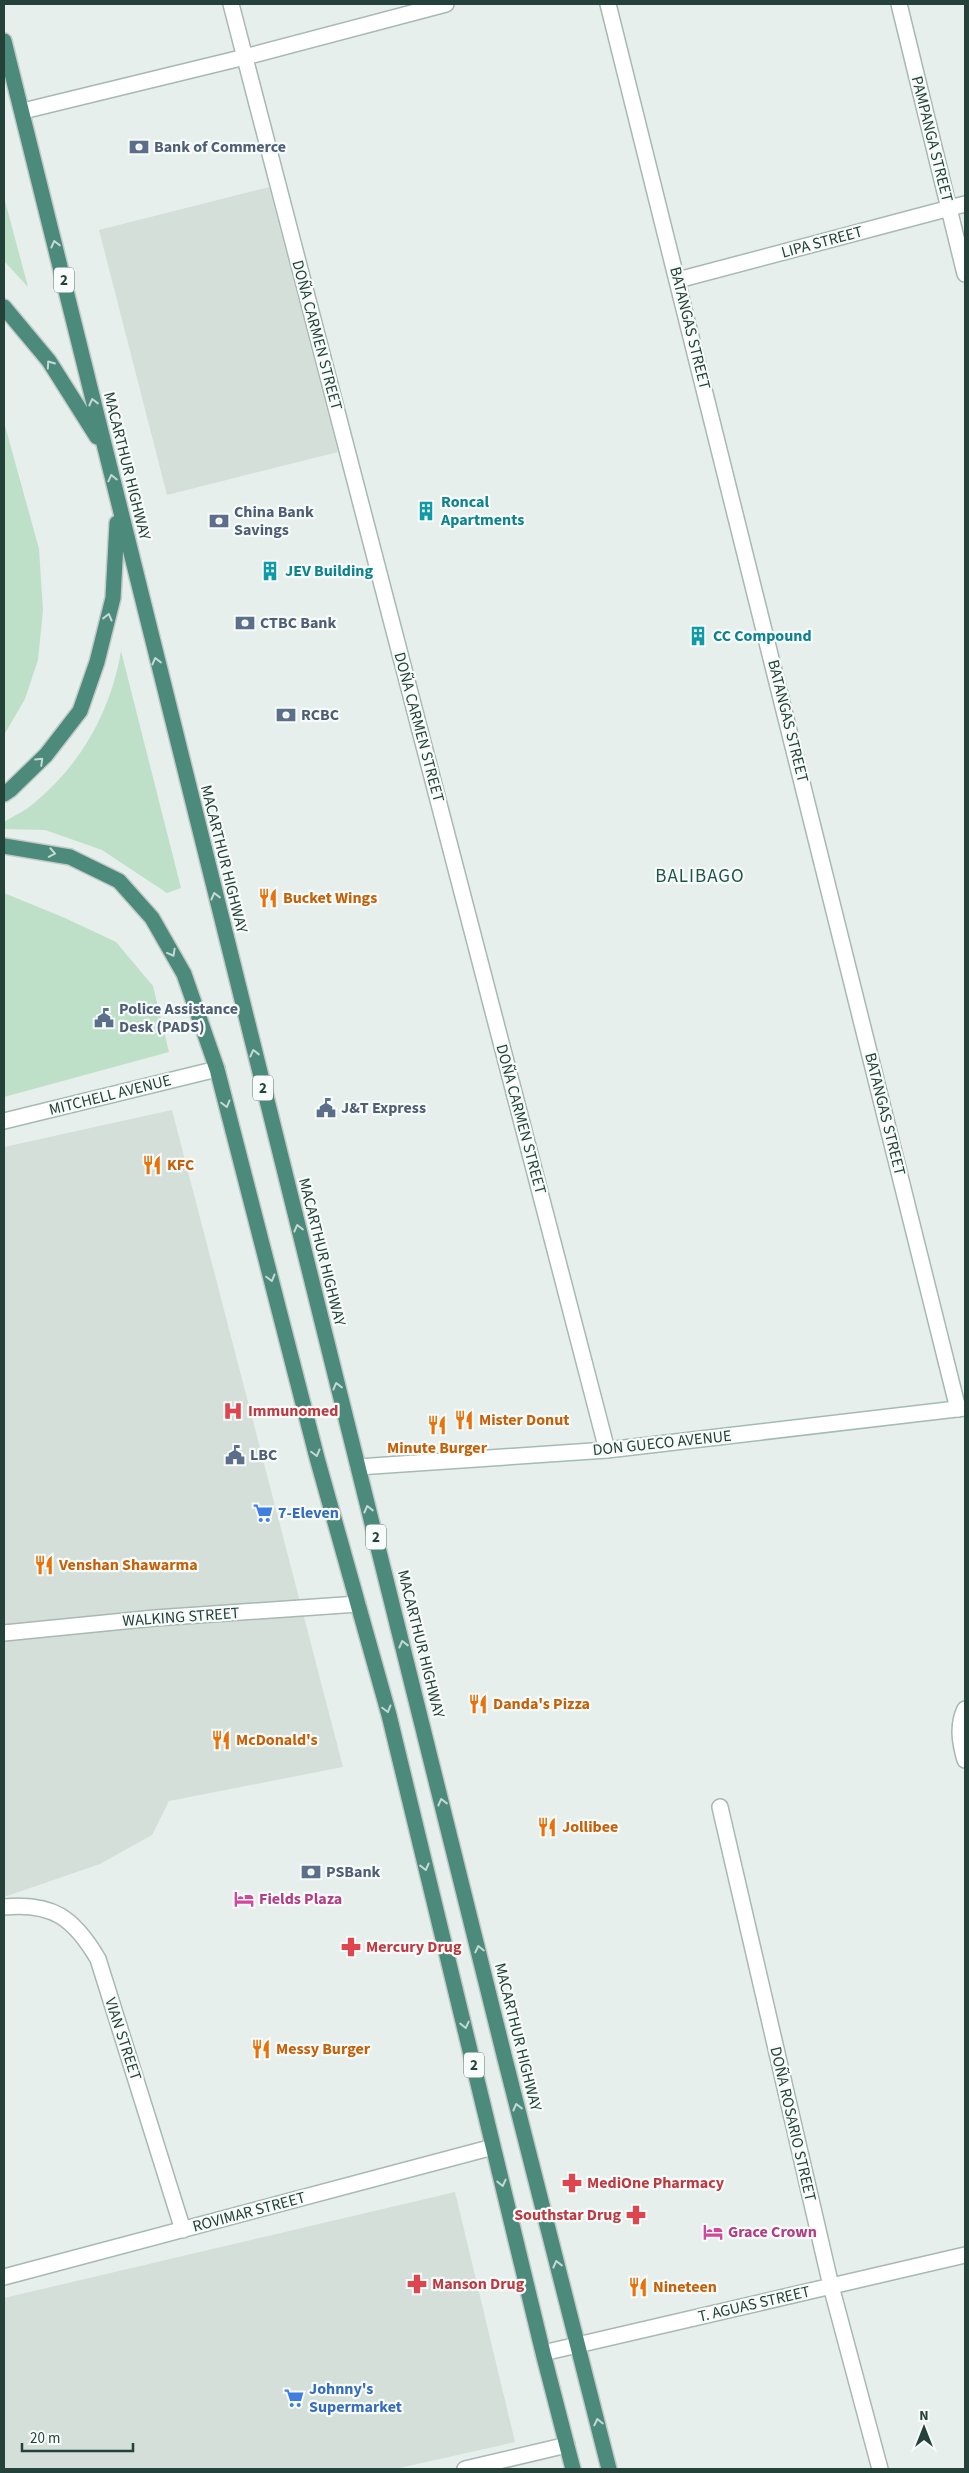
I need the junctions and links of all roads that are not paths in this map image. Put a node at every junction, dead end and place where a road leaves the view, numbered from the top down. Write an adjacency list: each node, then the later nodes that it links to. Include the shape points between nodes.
1 (232, 4): 6 (street, DOÑA CARMEN STREET)
2 (446, 4): 6 (street)
3 (608, 4): 11 (street, BATANGAS STREET)
4 (899, 4): 9 (street, PAMPANGA STREET)
5 (4, 42): 7 (highway, MACARTHUR HIGHWAY / 2)
6 (245, 57): 7 (street); 20 (street, DOÑA CARMEN STREET)
7 (23, 111): 13 (highway, MACARTHUR HIGHWAY / 2, one-way to 7)
8 (965, 204): 9 (street, LIPA STREET)
9 (949, 208): 10 (street, PAMPANGA STREET); 11 (street, LIPA STREET)
10 (965, 274)
11 (678, 280): 19 (street, BATANGAS STREET)
12 (4, 306): 13 (highway, one-way to 12, via 48,361)
13 (105, 449): 14 (highway, MACARTHUR HIGHWAY / 2, one-way to 13)
14 (118, 506): 15 (highway, one-way to 14, via 46,755 80,711 97,662 113,598); 21 (highway, MACARTHUR HIGHWAY / 2, one-way to 14)
15 (4, 794)
16 (4, 846): 17 (highway, 2, one-way to 17, via 70,857 119,881 152,918 184,974)
17 (217, 1069): 18 (street, MITCHELL AVENUE); 22 (highway, 2, one-way to 22)
18 (4, 1121)
19 (962, 1409): 20 (street, DON GUECO AVENUE)
20 (607, 1450): 21 (street, DON GUECO AVENUE)
21 (358, 1467): 33 (highway, MACARTHUR HIGHWAY / 2, one-way to 21)
22 (358, 1604): 23 (street, WALKING STREET, via 155,1618); 28 (highway, 2, one-way to 28, via 389,1715)
23 (4, 1633)
24 (965, 1710): 25 (street, via 962,1717)
25 (964, 1754)
26 (720, 1807): 32 (street, DOÑA ROSARIO STREET)
27 (4, 1907): 29 (street, VIAN STREET, via 23,1905 48,1910 68,1919 85,1937 98,1959)
28 (493, 2147): 29 (street, ROVIMAR STREET); 34 (highway, 2, one-way to 34)
29 (183, 2230): 31 (street, ROVIMAR STREET)
30 (965, 2255): 32 (street, T. AGUAS STREET)
31 (4, 2277)
32 (831, 2286): 33 (street, T. AGUAS STREET); 39 (street, DOÑA ROSARIO STREET)
33 (578, 2344): 34 (street, T. AGUAS STREET); 38 (highway, MACARTHUR HIGHWAY / 2, one-way to 33)
34 (542, 2353): 35 (highway, 2)
35 (567, 2445): 36 (street); 37 (highway, 2)
36 (465, 2469)
37 (573, 2469)
38 (609, 2469)
39 (880, 2469)

